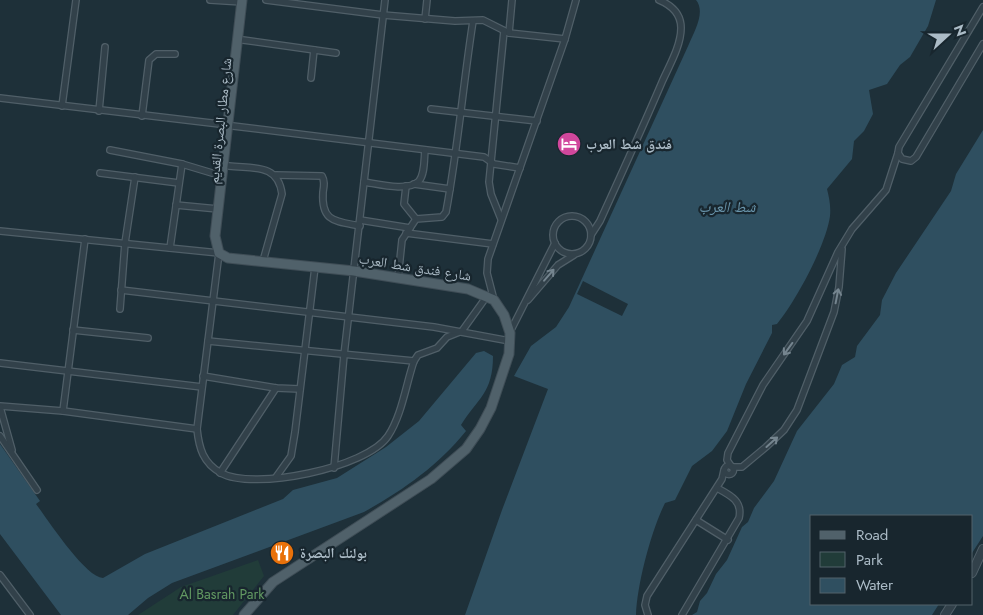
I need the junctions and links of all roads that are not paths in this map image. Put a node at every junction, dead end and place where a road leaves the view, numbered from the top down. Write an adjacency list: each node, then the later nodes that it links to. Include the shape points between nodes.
1 (76, 0): 25 (street)
2 (210, 0): 9 (street)
3 (266, 0): 10 (street)
4 (385, 0): 12 (street)
5 (427, 0): 13 (street)
6 (512, 0): 15 (street)
7 (576, 0): 16 (street)
8 (659, 0): 58 (street, via 677,14 681,25 678,43)
9 (244, 1): 17 (main road, شارع مطار البصرة القديم); 32 (main road, شارع مطار البصرة القديم)
10 (300, 2): 12 (street)
11 (983, 7): 36 (street)
12 (383, 15): 13 (street); 33 (street)
13 (425, 19): 14 (street)
14 (473, 21): 15 (street, via 487,21); 28 (street)
15 (506, 32): 16 (street); 30 (street)
16 (565, 39): 31 (street)
17 (243, 40): 20 (street); 32 (main road, شارع مطار البصرة القديم)
18 (983, 44): 36 (street, via 916,158 906,161)
19 (105, 47): 27 (street)
20 (314, 50): 21 (street); 23 (street)
21 (336, 53)
22 (175, 54): 29 (street, via 156,54 149,60)
23 (311, 78)
24 (0, 98): 25 (street)
25 (62, 106): 27 (street)
26 (432, 109): 28 (street)
27 (100, 111): 29 (street)
28 (461, 112): 30 (street); 37 (street)
29 (142, 116): 32 (street)
30 (495, 117): 31 (street); 38 (street)
31 (537, 121): 41 (street)
32 (230, 125): 33 (street); 40 (main road, شارع مطار البصرة القديم); 44 (main road, شارع مطار البصرة القديم)
33 (369, 143): 35 (street); 46 (street)
34 (110, 150): 39 (street)
35 (425, 150): 37 (street); 48 (street, via 423,173)
36 (898, 153): 63 (street, via 886,190)
37 (457, 154): 38 (street, via 484,157); 50 (street)
38 (490, 162): 41 (street); 54 (street, via 490,190)
39 (182, 164): 44 (street); 47 (street)
40 (229, 166): 43 (street, via 269,170); 65 (main road, شارع مطار البصرة القديم)
41 (520, 168): 54 (street)
42 (100, 172): 45 (street)
43 (276, 175): 55 (street, via 322,176 326,213 332,220); 67 (street, via 282,194)
44 (222, 176): 52 (main road, شارع مطار البصرة القديم)
45 (135, 178): 47 (street); 60 (street)
46 (364, 182): 49 (street); 55 (street)
47 (179, 183): 51 (street)
48 (414, 184): 49 (street); 50 (street)
49 (406, 186): 53 (street, via 404,204)
50 (450, 189): 53 (street, via 442,217)
51 (176, 206): 52 (street); 64 (street)
52 (218, 209): 65 (main road, شارع مطار البصرة القديم, via 215,236)
53 (416, 219): 56 (street)
54 (501, 219): 62 (street)
55 (360, 223): 56 (street); 69 (street)
56 (408, 230): 62 (street); 70 (street, via 402,240)
57 (0, 231): 59 (street)
58 (591, 234): 61 (street, via 585,220 576,216 565,217 554,227); 66 (street, via 585,249)
59 (85, 239): 60 (street); 78 (street)
60 (125, 243): 64 (street); 71 (street)
61 (555, 243): 66 (street, via 566,253); 74 (street, via 531,286)
62 (493, 244): 72 (street, via 487,267)
63 (843, 244): 98 (street, one-way to 98, via 807,322 763,385 727,457); 98 (street, one-way to 63, via 742,466 784,430 797,410 834,312)
64 (170, 248): 65 (street)
65 (218, 249): 67 (main road, شارع فندق شط العرب, via 228,258); 73 (street)
66 (576, 254): 74 (street, one-way to 66, via 558,265)
67 (263, 261): 68 (main road, شارع فندق شط العرب)
68 (315, 267): 69 (main road, شارع فندق شط العرب); 76 (street)
69 (354, 271): 70 (main road, شارع فندق شط العرب); 77 (street)
70 (398, 278): 72 (main road, شارع فندق شط العرب, via 468,289)
71 (121, 290): 73 (street); 75 (street)
72 (491, 297): 79 (street); 80 (main road, via 504,315)
73 (214, 301): 76 (street); 82 (street)
74 (526, 302): 80 (street)
75 (120, 308)
76 (310, 313): 77 (street); 83 (street)
77 (348, 317): 79 (street); 84 (street)
78 (73, 330): 81 (street); 87 (street)
79 (462, 331): 80 (street); 85 (street, via 447,337 437,348 418,355)
80 (510, 336): 109 (main road, via 509,354 491,408 466,449 431,479 273,582)
81 (148, 338)
82 (208, 341): 83 (street); 88 (street)
83 (305, 350): 84 (street); 91 (street)
84 (344, 355): 85 (street); 97 (street)
85 (414, 360): 97 (street, via 388,437 366,454)
86 (0, 363): 87 (street)
87 (68, 371): 89 (street); 93 (street)
88 (203, 376): 89 (street); 90 (street)
89 (202, 387): 94 (street)
90 (276, 388): 91 (street); 99 (street)
91 (300, 389): 100 (street, via 291,456)
92 (0, 406): 93 (street); 96 (street)
93 (63, 411): 94 (street)
94 (197, 429): 99 (street, via 202,455)
95 (0, 436): 96 (street)
96 (12, 453): 102 (street)
97 (334, 468): 100 (street)
98 (729, 469): 101 (street)
99 (220, 473): 100 (street, via 242,480)
100 (276, 477)
101 (717, 488): 103 (street); 104 (street, via 734,498 740,510)
102 (37, 490)
103 (696, 520): 104 (street); 110 (street, via 647,596)
104 (728, 540): 111 (street)
105 (982, 552): 106 (street)
106 (973, 571)
107 (0, 575): 108 (street)
108 (30, 615)
109 (244, 615)
110 (648, 615)
111 (682, 615)

